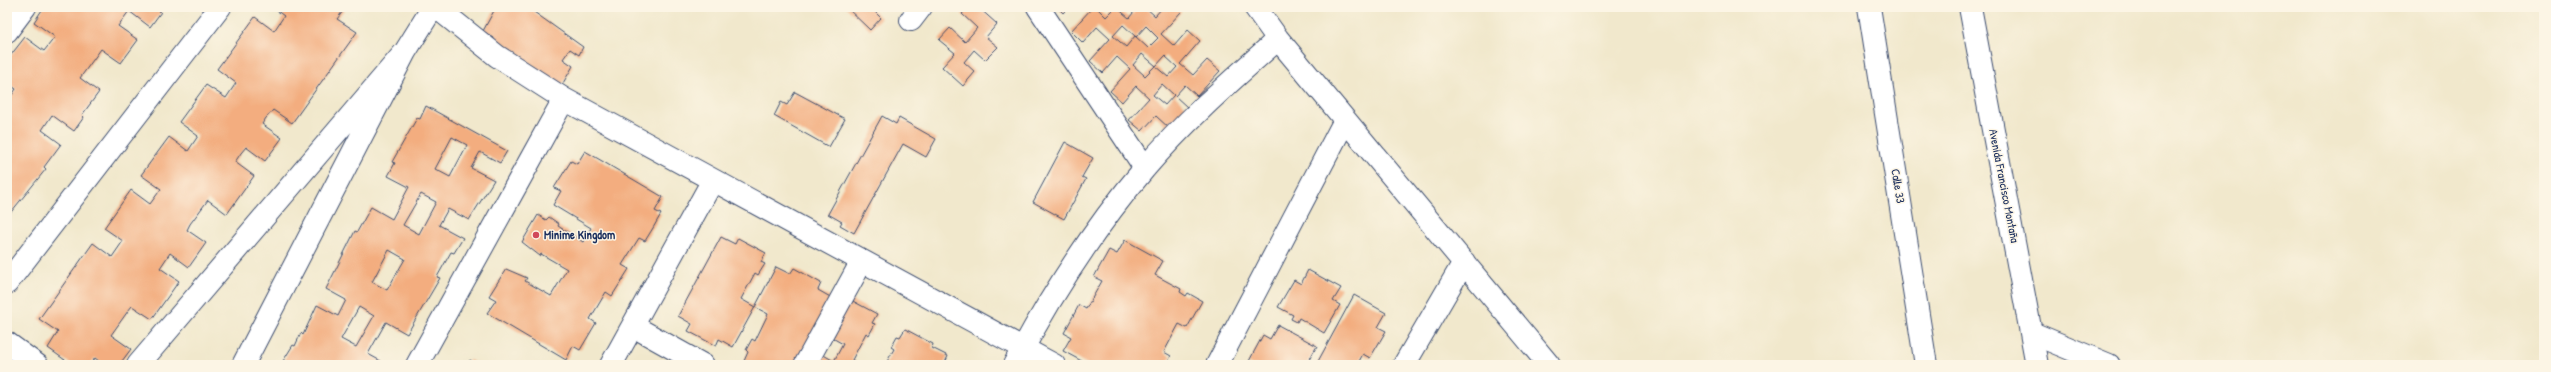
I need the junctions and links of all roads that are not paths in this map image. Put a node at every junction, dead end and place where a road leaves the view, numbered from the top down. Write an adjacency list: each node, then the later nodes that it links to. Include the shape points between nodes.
1 (26, 7): 8 (street)
2 (220, 7): 17 (street)
3 (435, 7): 10 (street); 11 (street, via 497,56)
4 (1038, 7): 13 (street)
5 (1255, 7): 9 (street)
6 (1869, 7): 33 (street, Calle 33)
7 (1970, 7): 19 (street, Avenida Francisco Montaña)
8 (7, 31)
9 (1278, 39): 12 (street); 13 (street, via 1209,100)
10 (405, 52): 23 (street); 24 (street)
11 (564, 99): 14 (street); 25 (street)
12 (1345, 120): 16 (street); 30 (street)
13 (1145, 168): 21 (street, via 1080,252)
14 (713, 180): 15 (street); 18 (street)
15 (862, 261): 21 (street); 28 (street)
16 (1464, 262): 31 (street); 32 (street)
17 (7, 283)
18 (633, 326): 26 (street); 27 (street)
19 (2032, 333): 34 (street, Avenida Francisco Montaña); 35 (street)
20 (7, 343): 22 (street)
21 (1018, 357): 29 (street)
22 (37, 365)
23 (138, 365)
24 (243, 365)
25 (418, 365)
26 (611, 365)
27 (703, 365)
28 (805, 365)
29 (1054, 365)
30 (1217, 365)
31 (1404, 365)
32 (1549, 365)
33 (1926, 365)
34 (2037, 365)
35 (2109, 365)

